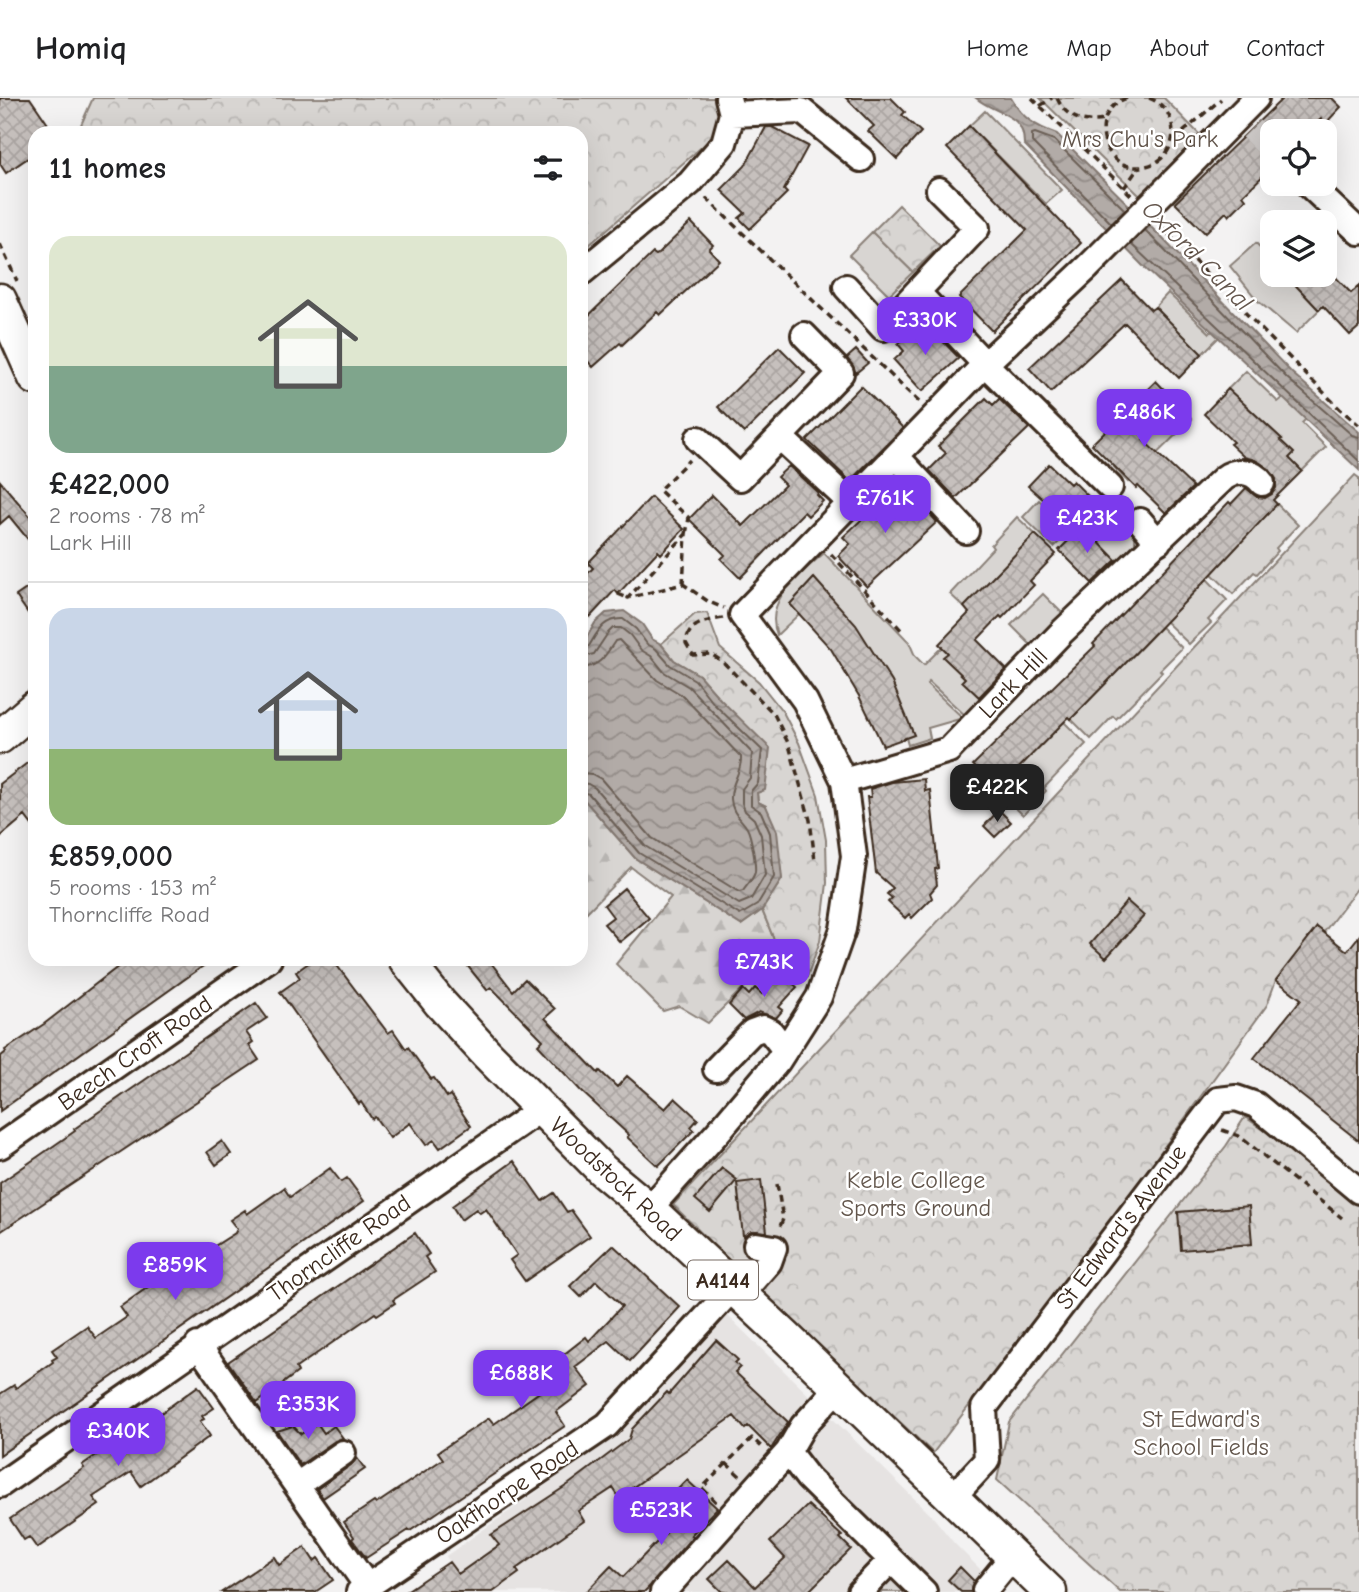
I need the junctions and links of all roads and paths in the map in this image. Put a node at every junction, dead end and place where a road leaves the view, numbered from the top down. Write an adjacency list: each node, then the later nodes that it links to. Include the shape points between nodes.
1 (1032, 98): 8 (path)
2 (1052, 98): 8 (path)
3 (1057, 98): 10 (path, via 1069,115 1080,121)
4 (1126, 98): 10 (path, via 1113,106)
5 (1149, 98): 11 (path, via 1165,108 1171,119)
6 (1256, 98): 9 (street)
7 (730, 106): 12 (street, via 802,111); 14 (street, via 724,143)
8 (1040, 106): 15 (path)
9 (1236, 115): 11 (path); 27 (street, bridge, via 1087,268)
10 (1104, 120): 13 (path, via 1103,140 1108,151 1127,166)
11 (1172, 142): 13 (path, via 1160,160)
12 (861, 159)
13 (1139, 167): 15 (path)
14 (690, 183): 21 (street); 28 (path)
15 (1124, 188): 17 (path)
16 (939, 190): 23 (street, via 977,228)
17 (1132, 196)
18 (1320, 196): 20 (street)
19 (1156, 221): 29 (path)
20 (1359, 232)
21 (588, 267)
22 (846, 287): 23 (street, via 883,328)
23 (917, 292): 27 (street)
24 (0, 302): 26 (main road)
25 (804, 335): 30 (street, via 841,373)
26 (28, 363)
27 (985, 364): 28 (street); 34 (street)
28 (935, 416): 32 (street)
29 (1359, 425)
30 (780, 437): 31 (street, via 740,478); 35 (street)
31 (701, 442): 38 (path, via 659,490 689,518)
32 (896, 456): 35 (street); 37 (street)
33 (1262, 483): 39 (street, Lark Hill, via 1244,472 1233,472)
34 (1110, 486)
35 (851, 503): 44 (street)
36 (1140, 521): 39 (street)
37 (966, 530)
38 (686, 534): 41 (path); 43 (path)
39 (1158, 542): 50 (street, Lark Hill, via 1062,632 949,750)
40 (827, 550): 45 (path)
41 (683, 584): 43 (path); 44 (path)
42 (618, 594): 43 (path)
43 (628, 598)
44 (742, 615): 49 (path, via 702,622 692,629 686,643 693,655 711,654 723,662 774,715); 50 (street, via 805,701)
45 (904, 633)
46 (28, 713): 47 (main road)
47 (0, 737)
48 (796, 741): 49 (path)
49 (789, 745): 51 (path)
50 (844, 781): 54 (street, via 854,856 843,929 819,997)
51 (816, 861)
52 (259, 966): 58 (street, Beech Croft Road)
53 (411, 966): 56 (main road, Woodstock Road / A4144)
54 (785, 1050): 55 (street, via 763,1028 752,1032); 61 (street)
55 (716, 1069)
56 (541, 1109): 61 (main road, Woodstock Road / A4144); 65 (street, Thorncliffe Road)
57 (1217, 1128): 62 (path, via 1239,1136)
58 (0, 1146)
59 (778, 1184): 63 (path, via 783,1219)
60 (1359, 1191): 71 (street, St Edward's Avenue, via 1255,1105 1236,1098 1218,1100 984,1408 987,1460)
61 (649, 1209): 64 (main road, Woodstock Road / A4144)
62 (1342, 1218)
63 (765, 1246): 64 (street, Oakthorpe Road, via 769,1262)
64 (740, 1288): 66 (main road, Woodstock Road / A4144); 75 (street, Oakthorpe Road, via 607,1424)
65 (198, 1345): 69 (street, Thorncliffe Road); 70 (street)
66 (837, 1389): 68 (street, via 803,1426); 71 (main road, Woodstock Road / A4144)
67 (342, 1453): 70 (street)
68 (783, 1457): 72 (street); 72 (path, via 752,1438 702,1488); 74 (street)
69 (0, 1485)
70 (297, 1485): 75 (street)
71 (951, 1499): 73 (main road, Woodstock Road / A4144)
72 (731, 1516): 77 (street)
73 (1012, 1557): 76 (street); 80 (main road, Woodstock Road / A4144)
74 (891, 1560): 78 (street); 79 (street)
75 (363, 1589)
76 (985, 1590)
77 (664, 1591)
78 (860, 1592)
79 (924, 1592)
80 (1050, 1592)

